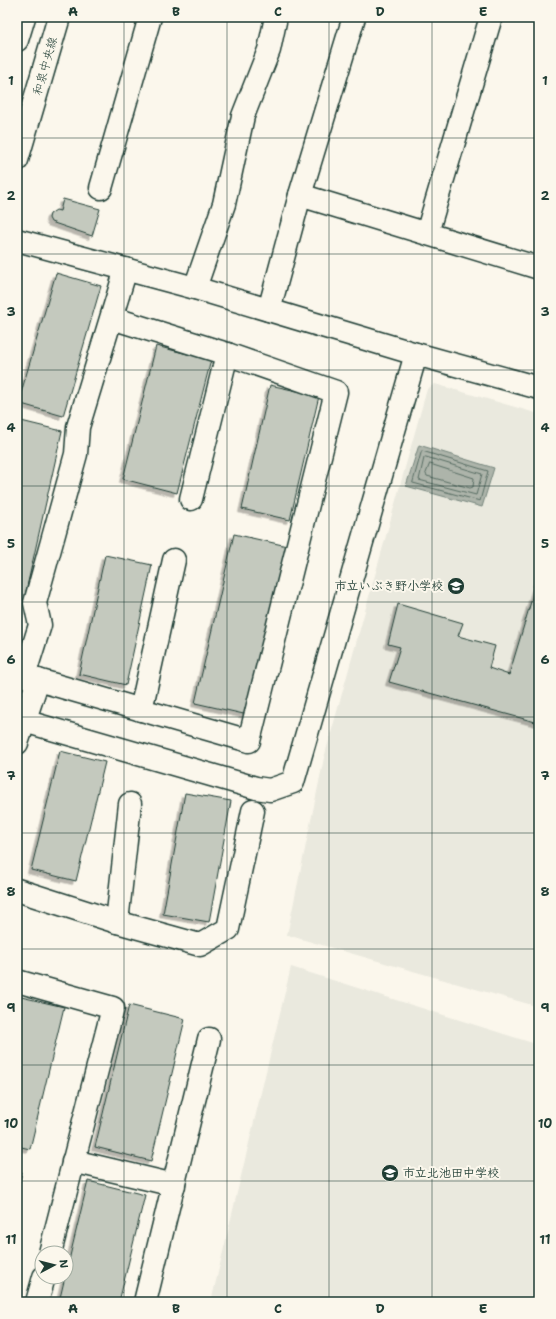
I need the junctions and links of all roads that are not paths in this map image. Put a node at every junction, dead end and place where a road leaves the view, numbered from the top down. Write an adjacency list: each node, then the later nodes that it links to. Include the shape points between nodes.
1 (24, 17): 7 (street)
2 (59, 17): 8 (street, 和泉中央線)
3 (150, 17): 9 (street)
4 (276, 17): 15 (street, via 269,50 243,116 224,204)
5 (354, 17): 10 (street)
6 (491, 17): 11 (street)
7 (17, 40)
8 (17, 160)
9 (101, 188)
10 (300, 195): 11 (street); 16 (street)
11 (427, 233): 13 (street)
12 (17, 240): 14 (street)
13 (539, 268)
14 (126, 269): 15 (street); 17 (street)
15 (195, 288): 16 (street)
16 (269, 310): 19 (street)
17 (112, 318): 18 (street); 23 (street, via 78,426 76,454 34,603 40,625 24,676)
18 (227, 354): 21 (street); 24 (street, via 336,392 249,741)
19 (416, 354): 20 (street); 25 (street, via 293,782 270,790 256,788)
20 (539, 388)
21 (191, 499)
22 (174, 560): 24 (street)
23 (38, 680): 24 (street); 25 (street)
24 (141, 710)
25 (20, 720): 26 (street)
26 (17, 743)
27 (130, 804): 30 (street)
28 (253, 811): 30 (street, via 228,929 200,945)
29 (17, 890): 30 (street)
30 (118, 922)
31 (17, 981): 33 (street, via 113,1008)
32 (209, 1040): 34 (street)
33 (73, 1161): 34 (street); 35 (street)
34 (174, 1185): 38 (street)
35 (52, 1245)
36 (42, 1285): 37 (street)
37 (37, 1302)
38 (145, 1302)

